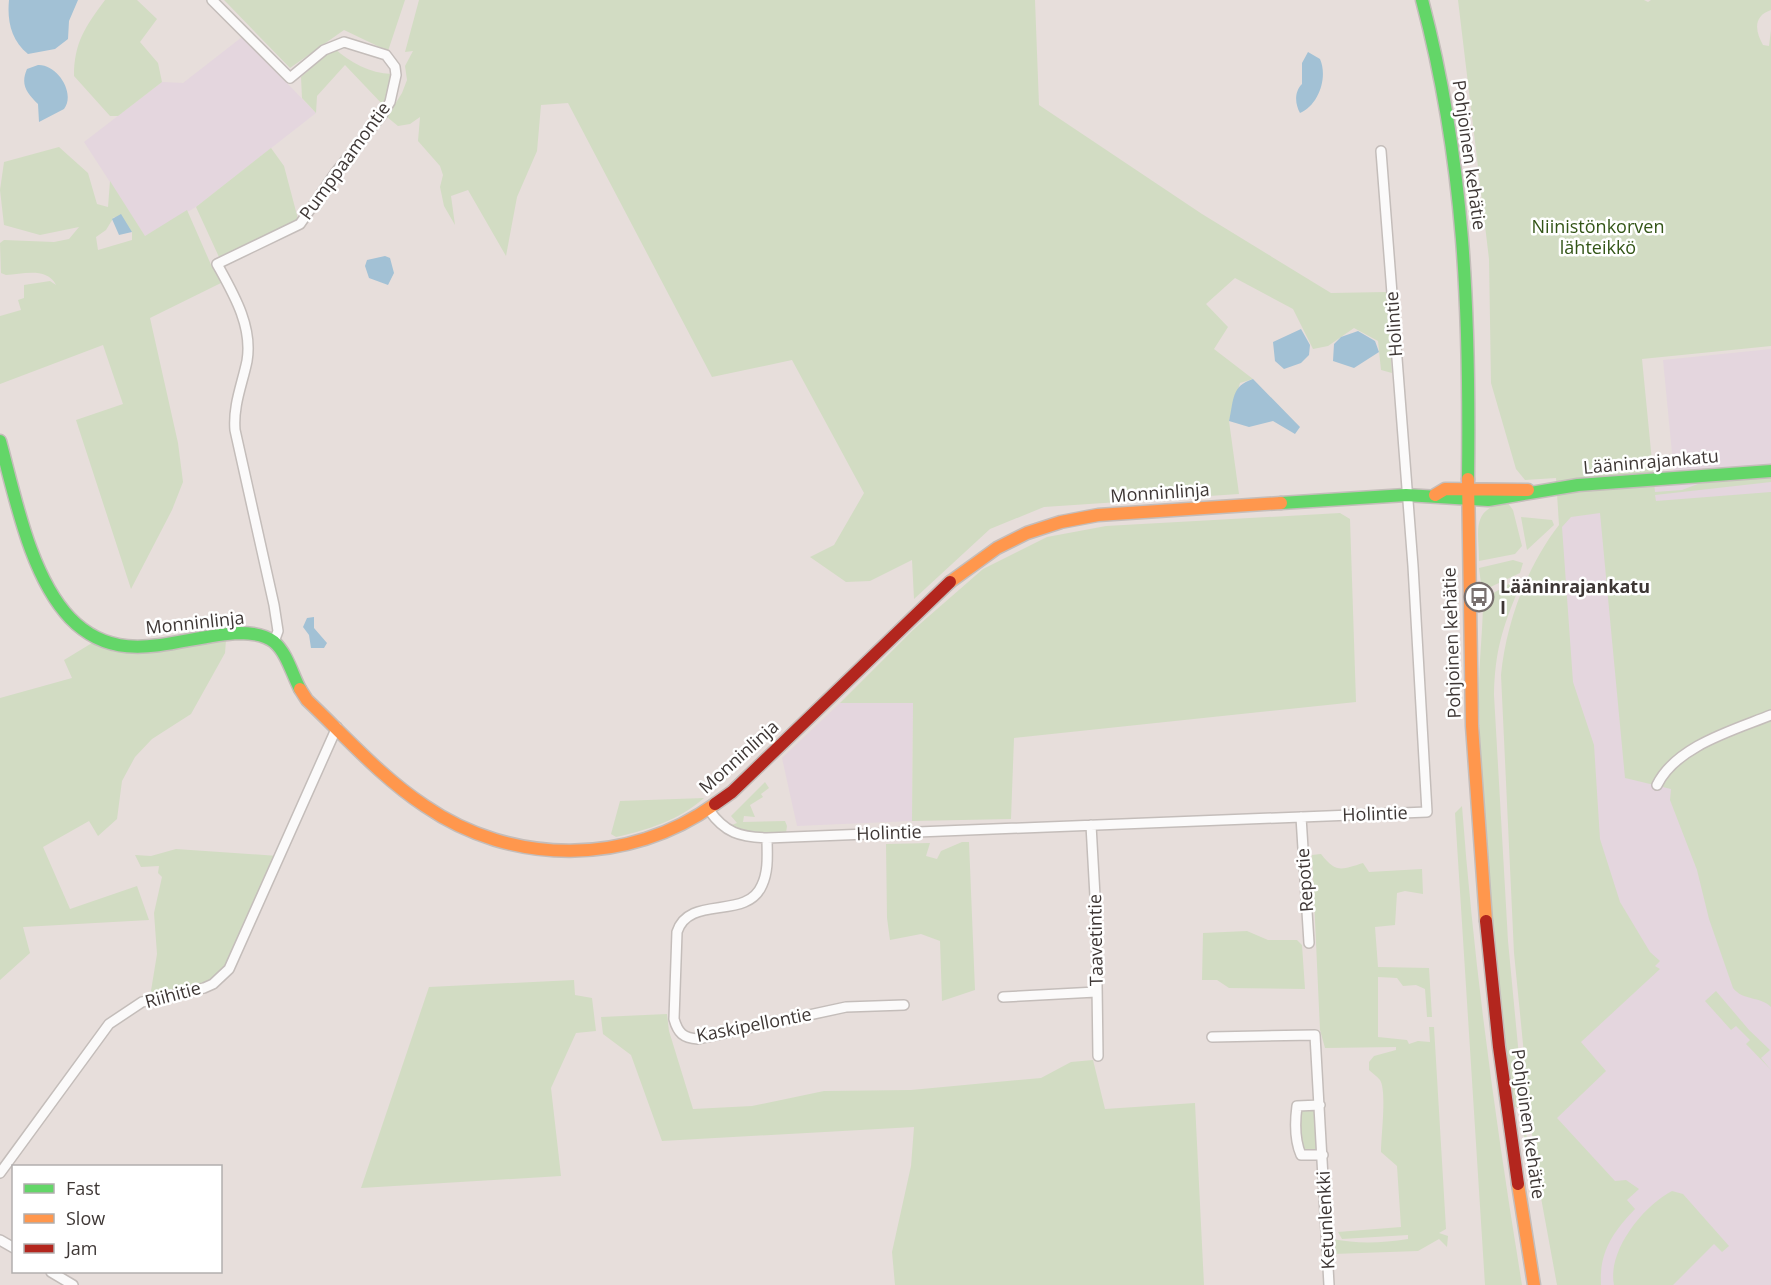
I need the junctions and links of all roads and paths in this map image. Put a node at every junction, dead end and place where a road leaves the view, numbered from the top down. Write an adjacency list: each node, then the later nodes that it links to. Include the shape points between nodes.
1 (213, 0): 8 (street, Pumppaamontie, via 290,78 324,50 344,42 386,55 396,75 390,102 382,115 300,224 217,264 237,303 247,335 235,430 274,605 278,631)
2 (1422, 0): 6 (street, Pohjoinen kehätie, via 1449,123 1463,233 1468,339)
3 (1381, 152): 7 (street, Holintie)
4 (0, 441): 8 (street, Monninlinja, via 46,580 57,601 86,632 101,641 126,647 231,634 259,635)
5 (1771, 471): 6 (street, Lääninrajankatu, via 1680,475 1533,490 1513,497)
6 (1467, 494): 7 (street, Monninlinja, via 1444,499 1435,495); 28 (street, Pohjoinen kehätie, via 1470,682 1485,915 1506,1103)
7 (1406, 495): 12 (street, Monninlinja, via 1098,515 1057,521 1018,535 957,574); 13 (street, Holintie, via 1427,812)
8 (274, 642): 10 (street, Monninlinja, via 299,690)
9 (1771, 715): 11 (street, via 1687,754 1671,765)
10 (337, 727): 12 (street, Monninlinja, via 426,808 463,829 516,848 551,852 607,849 653,837); 24 (street, Riihitie, via 229,969 213,984 142,1002 109,1024)
11 (1658, 785)
12 (709, 810): 15 (street, Holintie, via 730,832)
13 (1301, 817): 14 (street, Holintie); 16 (street, Repotie)
14 (1091, 825): 15 (street, Holintie); 17 (street, Taavetintie)
15 (767, 838): 19 (street, Kaskipellontie, via 765,874 758,893 743,903 695,912 679,924 677,1029 683,1036 698,1039 846,1007)
16 (1309, 943)
17 (1096, 992): 18 (street); 21 (street, Taavetintie)
18 (1003, 997)
19 (904, 1005)
20 (1212, 1037): 22 (street, Ketunlenkki, via 1316,1035)
21 (1098, 1056)
22 (1320, 1105): 23 (street, Ketunlenkki); 23 (street, Ketunlenkki, via 1297,1106 1296,1115 1301,1155)
23 (1323, 1155): 27 (street, Ketunlenkki)
24 (0, 1173)
25 (53, 1273): 26 (street)
26 (72, 1285)
27 (1329, 1285)
28 (1534, 1285)

